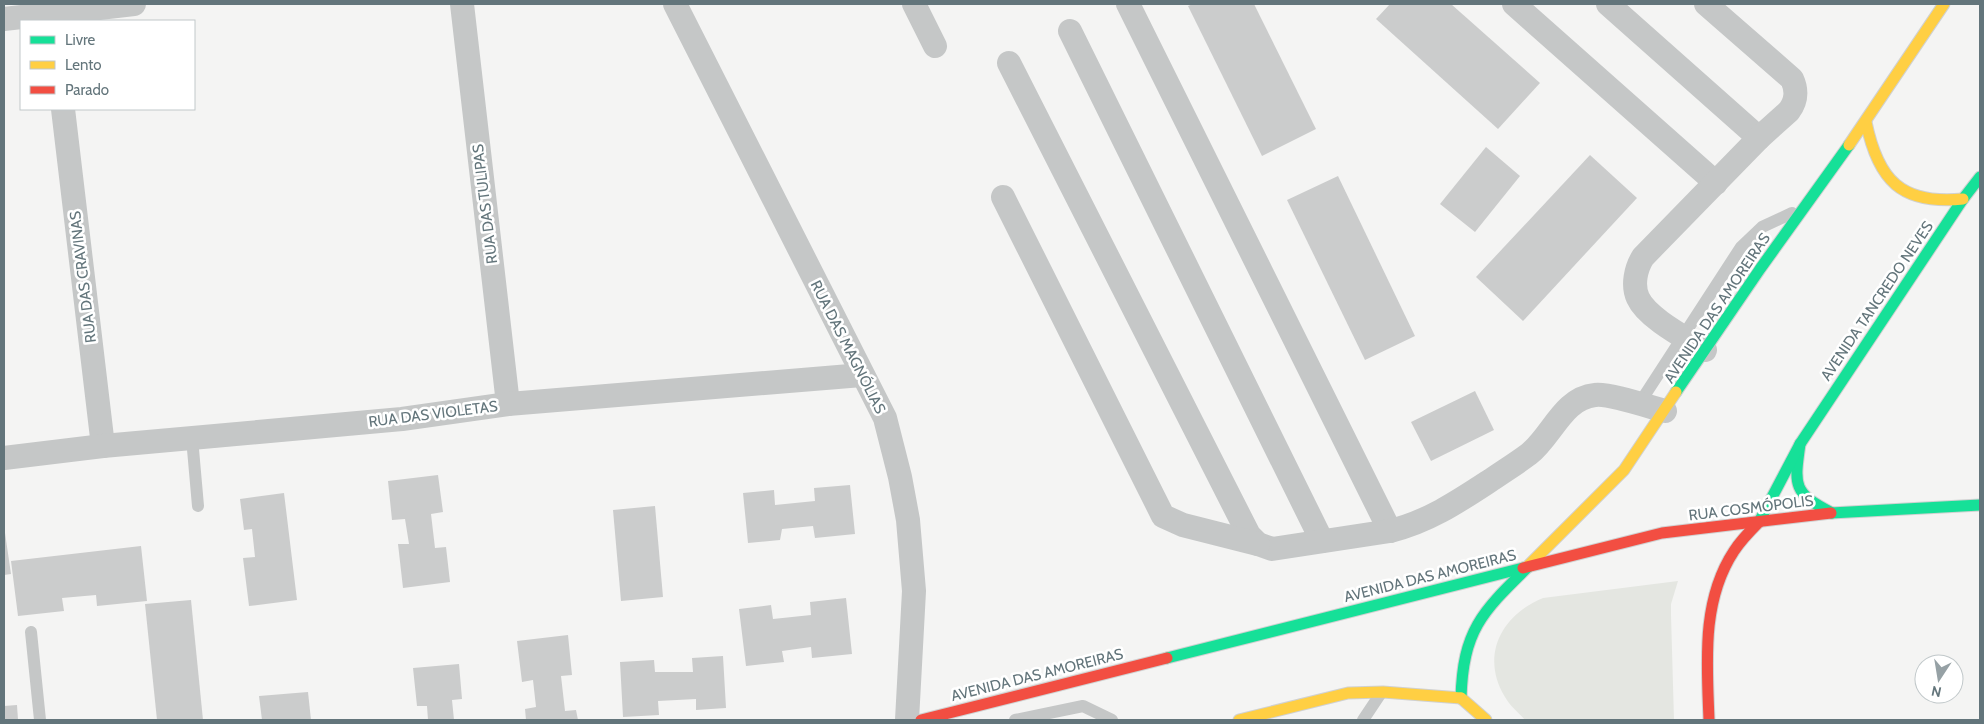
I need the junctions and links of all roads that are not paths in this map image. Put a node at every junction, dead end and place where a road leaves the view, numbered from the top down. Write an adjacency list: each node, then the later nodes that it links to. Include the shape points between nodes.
1 (134, 4): 10 (street)
2 (462, 4): 26 (street, RUA DAS TULIPAS)
3 (675, 4): 25 (street, RUA DAS MAGNÓLIAS)
4 (914, 4): 13 (street)
5 (1128, 4): 37 (street)
6 (1514, 4): 19 (street)
7 (1608, 4): 17 (street)
8 (1706, 4): 17 (street, via 1792,79 1796,90 1793,105)
9 (1944, 4): 16 (main road, AVENIDA DAS AMOREIRAS)
10 (51, 13): 11 (street)
11 (4, 19)
12 (1070, 31): 38 (street)
13 (936, 46)
14 (1009, 63): 39 (street, via 1249,535)
15 (63, 110): 31 (street, RUA DAS CRAVINAS)
16 (1866, 122): 21 (main road, via 1872,151 1887,179 1909,194 1943,202); 22 (main road, AVENIDA DAS AMOREIRAS)
17 (1759, 138): 19 (street)
18 (1980, 177): 21 (main road, AVENIDA TANCREDO NEVES)
19 (1716, 183): 23 (street, via 1643,257 1638,266 1637,297 1650,312)
20 (1003, 197): 39 (street, via 1163,516 1183,525)
21 (1963, 198): 30 (main road, AVENIDA TANCREDO NEVES)
22 (1804, 208): 23 (lane, via 1762,227 1741,247); 24 (main road, AVENIDA DAS AMOREIRAS)
23 (1682, 335): 24 (street); 27 (lane)
24 (1705, 350): 28 (main road, AVENIDA DAS AMOREIRAS)
25 (862, 376): 26 (street, RUA DAS VIOLETAS); 45 (street, RUA DAS MAGNÓLIAS, via 885,418 908,520 914,591)
26 (508, 404): 29 (street, RUA DAS VIOLETAS, via 402,419)
27 (1639, 404): 28 (street); 37 (street, via 1596,394 1580,399 1570,406 1530,453 1434,516)
28 (1665, 411): 40 (main road, AVENIDA DAS AMOREIRAS, via 1624,470)
29 (192, 438): 31 (street, RUA DAS VIOLETAS); 34 (lane)
30 (1800, 444): 35 (main road, via 1796,476 1798,489 1810,502); 36 (main road, AVENIDA TANCREDO NEVES)
31 (103, 446): 32 (street, RUA DAS VIOLETAS)
32 (4, 458)
33 (1980, 504): 35 (main road, RUA COSMÓPOLIS)
34 (198, 506)
35 (1832, 513): 36 (main road, RUA COSMÓPOLIS)
36 (1759, 522): 40 (main road, RUA COSMÓPOLIS, via 1662,533); 52 (main road, AVENIDA TANCREDO NEVES, via 1732,554 1713,597 1706,647)
37 (1390, 531): 38 (street)
38 (1322, 541): 39 (street, via 1272,549)
39 (1258, 544)
40 (1528, 566): 43 (main road, via 1480,618 1464,655); 46 (main road, AVENIDA DAS AMOREIRAS)
41 (31, 632): 44 (lane)
42 (1383, 692): 43 (main road); 49 (main road, via 1348,692); 50 (lane)
43 (1461, 698): 51 (main road)
44 (40, 720)
45 (907, 720)
46 (921, 720)
47 (1015, 720): 48 (lane, via 1082,706)
48 (1112, 720)
49 (1239, 720)
50 (1363, 720)
51 (1486, 720)
52 (1708, 720)

